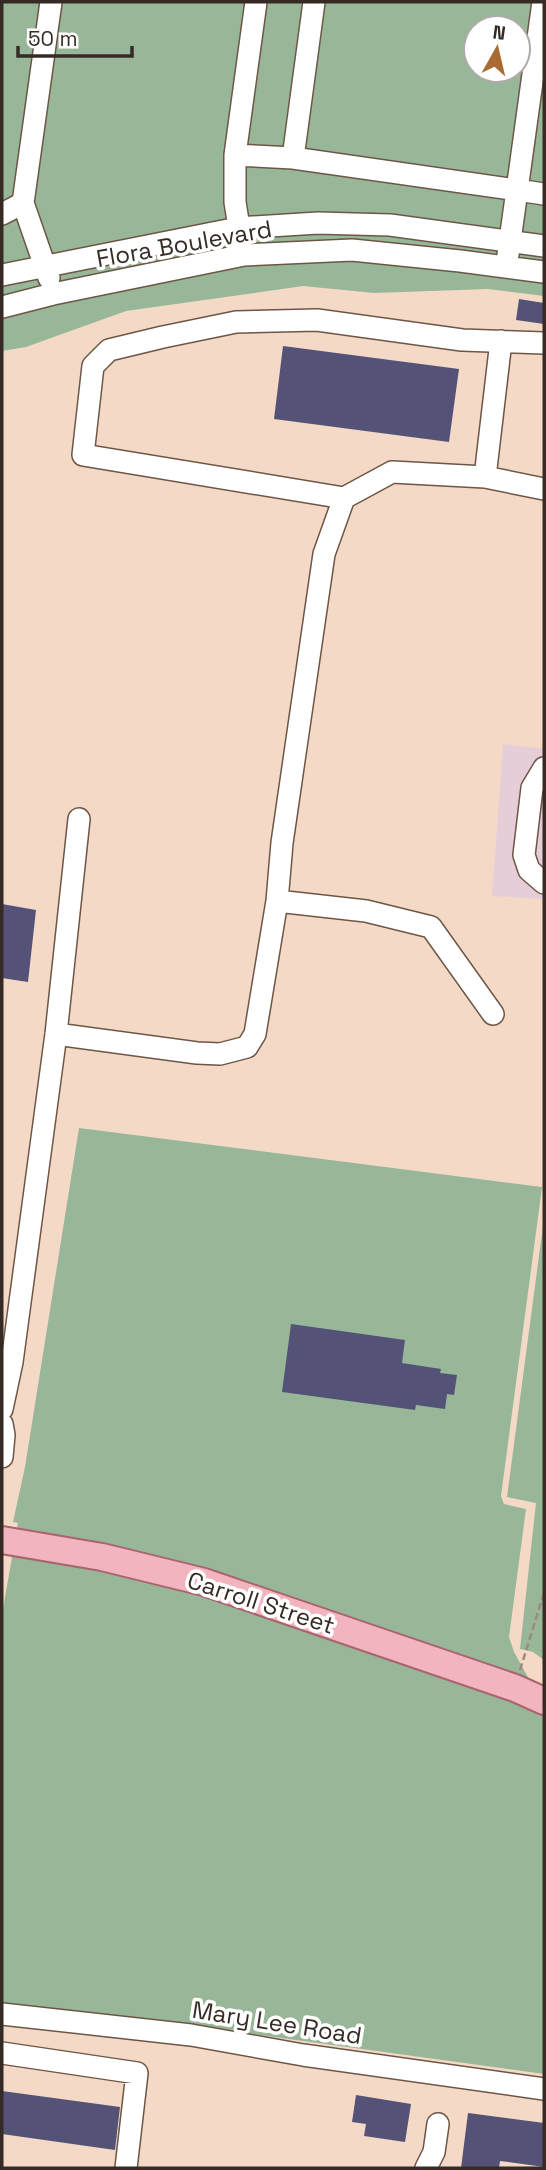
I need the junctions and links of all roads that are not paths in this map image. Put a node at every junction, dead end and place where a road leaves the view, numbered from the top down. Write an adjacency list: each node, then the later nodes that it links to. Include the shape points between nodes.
1 (51, 2): 9 (street)
2 (256, 2): 5 (street)
3 (313, 2): 6 (street)
4 (543, 2): 7 (street)
5 (235, 155): 6 (street); 11 (street)
6 (293, 158): 7 (street)
7 (517, 190): 8 (street); 12 (street)
8 (544, 194)
9 (23, 203): 10 (street); 15 (street)
10 (2, 214)
11 (238, 228): 12 (street, Flora Boulevard, via 390,225); 14 (street); 15 (street, Flora Boulevard)
12 (510, 242): 13 (street, Flora Boulevard); 16 (street)
13 (544, 246)
14 (244, 255): 16 (street, Flora Boulevard, via 352,250); 19 (street, Flora Boulevard)
15 (47, 266): 18 (street, Flora Boulevard); 19 (street)
16 (506, 267): 17 (street, Flora Boulevard)
17 (544, 272)
18 (2, 275)
19 (53, 294): 20 (street, Flora Boulevard)
20 (2, 307)
21 (501, 341): 22 (street); 23 (street); 25 (street, via 317,320 236,322 109,351 93,366 83,455)
22 (544, 342)
23 (485, 477): 24 (street); 25 (street, via 392,472)
24 (544, 489)
25 (344, 498): 29 (street, via 324,554)
26 (544, 768): 28 (street, via 533,788 524,855 529,870)
27 (79, 819): 31 (street)
28 (544, 883)
29 (277, 901): 30 (street, via 366,911 431,928); 31 (street, via 255,1034 247,1047 220,1054 197,1053)
30 (493, 1014)
31 (56, 1034): 32 (street)
32 (7, 1361): 33 (street)
33 (2, 1409)
34 (2, 1424): 35 (street)
35 (2, 1457)
36 (2, 1540): 37 (main road, Carroll Street, via 102,1557 204,1582)
37 (514, 1688): 38 (main road, Carroll Street); 39 (main road, Carroll Street)
38 (544, 1689)
39 (544, 1701)
40 (2, 2014): 42 (street, Mary Lee Road, via 191,2035)
41 (2, 2053): 44 (street, via 137,2073)
42 (544, 2089)
43 (438, 2124): 45 (street)
44 (126, 2168)
45 (426, 2168)

